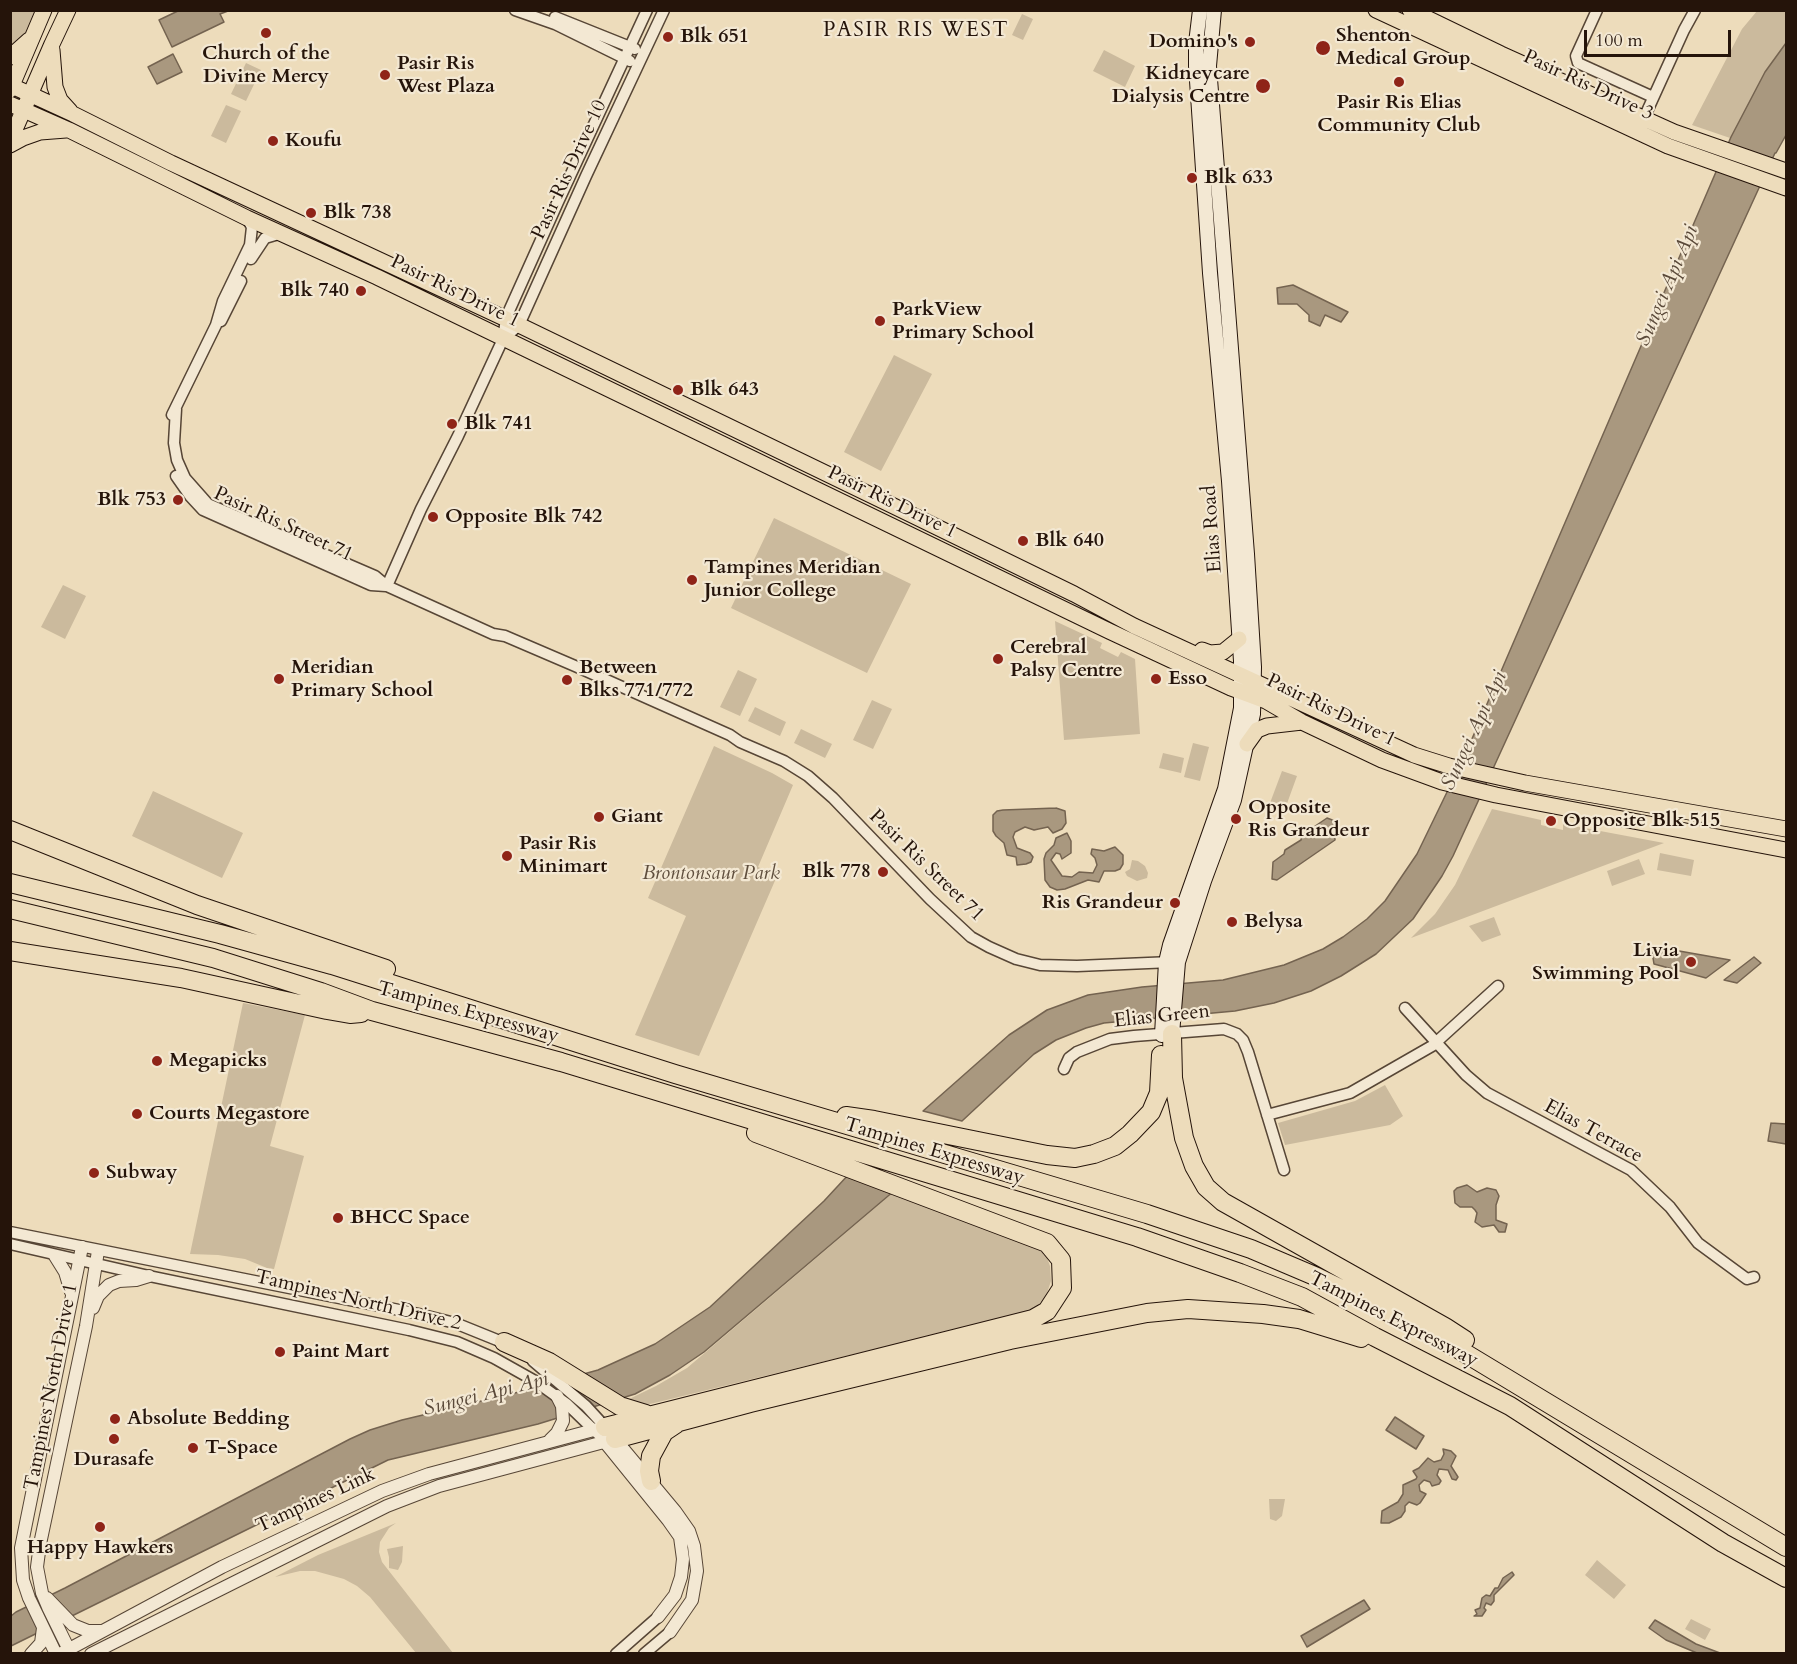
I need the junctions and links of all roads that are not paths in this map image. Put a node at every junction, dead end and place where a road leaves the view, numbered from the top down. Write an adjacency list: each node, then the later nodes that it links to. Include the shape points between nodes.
1 (44, 10): 13 (main road)
2 (68, 10): 14 (main road)
3 (515, 10): 18 (street, via 555,24)
4 (539, 10): 15 (street)
5 (647, 10): 15 (street, Pasir Ris Drive 10)
6 (663, 10): 16 (street, Pasir Ris Drive 10)
7 (1200, 10): 39 (main road, Elias Road, via 1196,66)
8 (1214, 10): 41 (main road, Elias Road, via 1209,66 1245,531)
9 (1376, 10): 29 (main road, Pasir Ris Drive 3)
10 (1410, 10): 27 (main road, Pasir Ris Drive 3)
11 (1597, 10): 22 (street, via 1576,56 1578,63)
12 (1695, 10): 22 (street)
13 (35, 34): 17 (main road); 20 (main road)
14 (52, 44): 21 (main road); 25 (main road, via 55,87 60,100)
15 (629, 47): 16 (street); 18 (street, Pasir Ris Drive 10)
16 (644, 52): 19 (street, Pasir Ris Drive 10)
17 (10, 57)
18 (624, 58): 19 (street); 24 (street, Pasir Ris Drive 10)
19 (638, 65): 26 (street, Pasir Ris Drive 10)
20 (11, 87): 21 (main road, Pasir Ris Drive 1)
21 (30, 95): 23 (main road); 25 (main road, Pasir Ris Drive 1)
22 (1653, 97): 27 (street)
23 (17, 107): 28 (main road, Pasir Ris Drive 1); 30 (main road)
24 (600, 110): 26 (street); 35 (street, Pasir Ris Drive 10)
25 (73, 114): 35 (main road, Pasir Ris Drive 1, via 171,164)
26 (614, 117): 35 (street, Pasir Ris Drive 10)
27 (1644, 118): 29 (main road, Pasir Ris Drive 3)
28 (69, 130): 30 (main road, via 39,132); 33 (main road, Pasir Ris Drive 1)
29 (1671, 139): 31 (main road, Pasir Ris Drive 3); 32 (main road, Pasir Ris Drive 3)
30 (10, 143)
31 (1786, 171)
32 (1786, 188)
33 (247, 218): 34 (main road, Pasir Ris Drive 1); 36 (street, Pasir Ris Street 71, via 252,238)
34 (282, 233): 36 (street, Pasir Ris Street 71, via 260,243 223,320); 37 (main road, Pasir Ris Drive 1)
35 (512, 322): 37 (street, Pasir Ris Drive 10); 40 (main road, Pasir Ris Drive 1)
36 (216, 325): 38 (street, Pasir Ris Street 71, via 169,421 170,462 178,481 203,510 371,585)
37 (503, 339): 38 (street, Pasir Ris Drive 10); 42 (main road, Pasir Ris Drive 1)
38 (387, 586): 53 (street, Pasir Ris Street 71, via 784,761 832,798 945,914 989,947 1040,965)
39 (1239, 639): 40 (main road, via 1228,650 1210,653); 41 (main road, Elias Road)
40 (1165, 640): 41 (main road, Pasir Ris Drive 1)
41 (1248, 678): 42 (main road, Elias Road); 45 (main road, Pasir Ris Drive 1, via 1368,735 1449,766)
42 (1248, 695): 43 (main road, Pasir Ris Drive 1); 44 (main road, Elias Road, via 1253,714); 53 (main road, Elias Road, via 1225,789 1170,945)
43 (1302, 722): 44 (main road, via 1267,726 1257,730); 49 (main road, Pasir Ris Drive 1, via 1361,751 1442,782)
44 (1247, 744): 53 (main road, Elias Road, via 1234,801)
45 (1786, 829)
46 (10, 830): 48 (highway)
47 (10, 834): 48 (highway)
48 (46, 845): 58 (highway, via 197,905 409,977)
49 (1786, 850)
50 (10, 883): 58 (highway, Tampines Expressway, via 321,962)
51 (10, 909): 56 (highway, Tampines Expressway, via 213,958)
52 (10, 951): 56 (highway, via 181,978 331,1010 356,1014)
53 (1172, 968): 57 (main road, Elias Road)
54 (1498, 986): 59 (street)
55 (1406, 1008): 59 (street, Elias Terrace)
56 (372, 1011): 61 (highway, Tampines Expressway)
57 (1167, 1027): 60 (street, Elias Green, via 1089,1046 1069,1058); 62 (highway, via 1159,1093 1151,1112 1115,1146 1094,1154 1075,1158 1047,1155 874,1120); 63 (street, Elias Green, via 1224,1029 1237,1034 1248,1052); 84 (highway, via 1184,1138 1206,1187 1223,1202 1445,1327)
58 (567, 1039): 62 (highway, Tampines Expressway)
59 (1436, 1042): 63 (street, via 1350,1093); 73 (street, Elias Terrace, via 1487,1093 1631,1170 1670,1207 1698,1243 1747,1279)
60 (1064, 1069)
61 (610, 1077): 76 (highway, Tampines Expressway, via 1137,1237 1302,1298); 80 (highway, via 1047,1243 1061,1260 1062,1288 1047,1311 1033,1319)
62 (797, 1111): 84 (highway, Tampines Expressway, via 1147,1214 1251,1249 1435,1335)
63 (1267, 1115): 64 (street, Elias Green)
64 (1284, 1170)
65 (10, 1232): 67 (street, Tampines North Drive 2)
66 (10, 1244): 69 (street, Tampines North Drive 2)
67 (82, 1247): 68 (street, Tampines North Drive 2); 70 (street, Tampines North Drive 1)
68 (98, 1251): 71 (street); 77 (street, Tampines North Drive 2, via 420,1314)
69 (56, 1256): 70 (street, Tampines North Drive 2); 74 (street)
70 (79, 1261): 71 (street, Tampines North Drive 2); 74 (street, Tampines North Drive 1)
71 (96, 1265): 72 (street, Tampines North Drive 2); 75 (street, Tampines North Drive 1)
72 (149, 1276): 75 (street, via 109,1285 98,1296); 79 (street, Tampines North Drive 2, via 440,1337 484,1353)
73 (1754, 1277)
74 (71, 1296): 88 (street, Tampines North Drive 1)
75 (86, 1326): 89 (street, Tampines North Drive 1)
76 (1375, 1337): 81 (highway, via 1360,1337 1299,1319 1263,1314 1188,1309 1147,1313 1010,1340); 90 (highway, Tampines Expressway, via 1510,1406)
77 (504, 1342): 78 (highway, via 527,1350)
78 (559, 1375): 80 (highway, via 620,1406); 82 (street, Tampines North Drive 2)
79 (557, 1396): 82 (street, Tampines North Drive 2); 83 (street, via 563,1420)
80 (652, 1415): 82 (highway)
81 (680, 1422): 82 (highway); 85 (highway, via 664,1432 651,1456)
82 (602, 1430): 83 (street, Tampines Link); 85 (street, Tampines North Drive 2); 87 (street, Tampines Link, via 499,1469); 95 (street, Tampines North Drive 2, via 680,1537 681,1577 675,1595)
83 (549, 1441): 86 (street, Tampines Link)
84 (1614, 1442): 91 (highway, Tampines Expressway)
85 (651, 1481): 98 (street, Tampines North Drive 2, via 689,1531 694,1546 697,1571 692,1600)
86 (382, 1491): 87 (street, via 413,1488); 97 (street, Tampines Link, via 222,1567)
87 (419, 1493): 101 (street, Tampines Link)
88 (27, 1523): 89 (street); 96 (street, Tampines North Drive 1, via 21,1548 22,1572)
89 (43, 1533): 94 (street, Tampines North Drive 1, via 37,1567)
90 (1724, 1543): 92 (highway, Tampines Expressway); 93 (highway)
91 (1786, 1547)
92 (1786, 1578)
93 (1786, 1590)
94 (42, 1593): 97 (street, via 73,1625); 99 (street, Tampines North Drive 1)
95 (658, 1617): 102 (street)
96 (43, 1627): 99 (street, Tampines North Drive 1); 100 (street, via 41,1642)
97 (102, 1631): 99 (street, Tampines Link)
98 (670, 1632): 103 (street)
99 (64, 1652)
100 (31, 1653)
101 (91, 1653)
102 (616, 1653)
103 (644, 1653)

